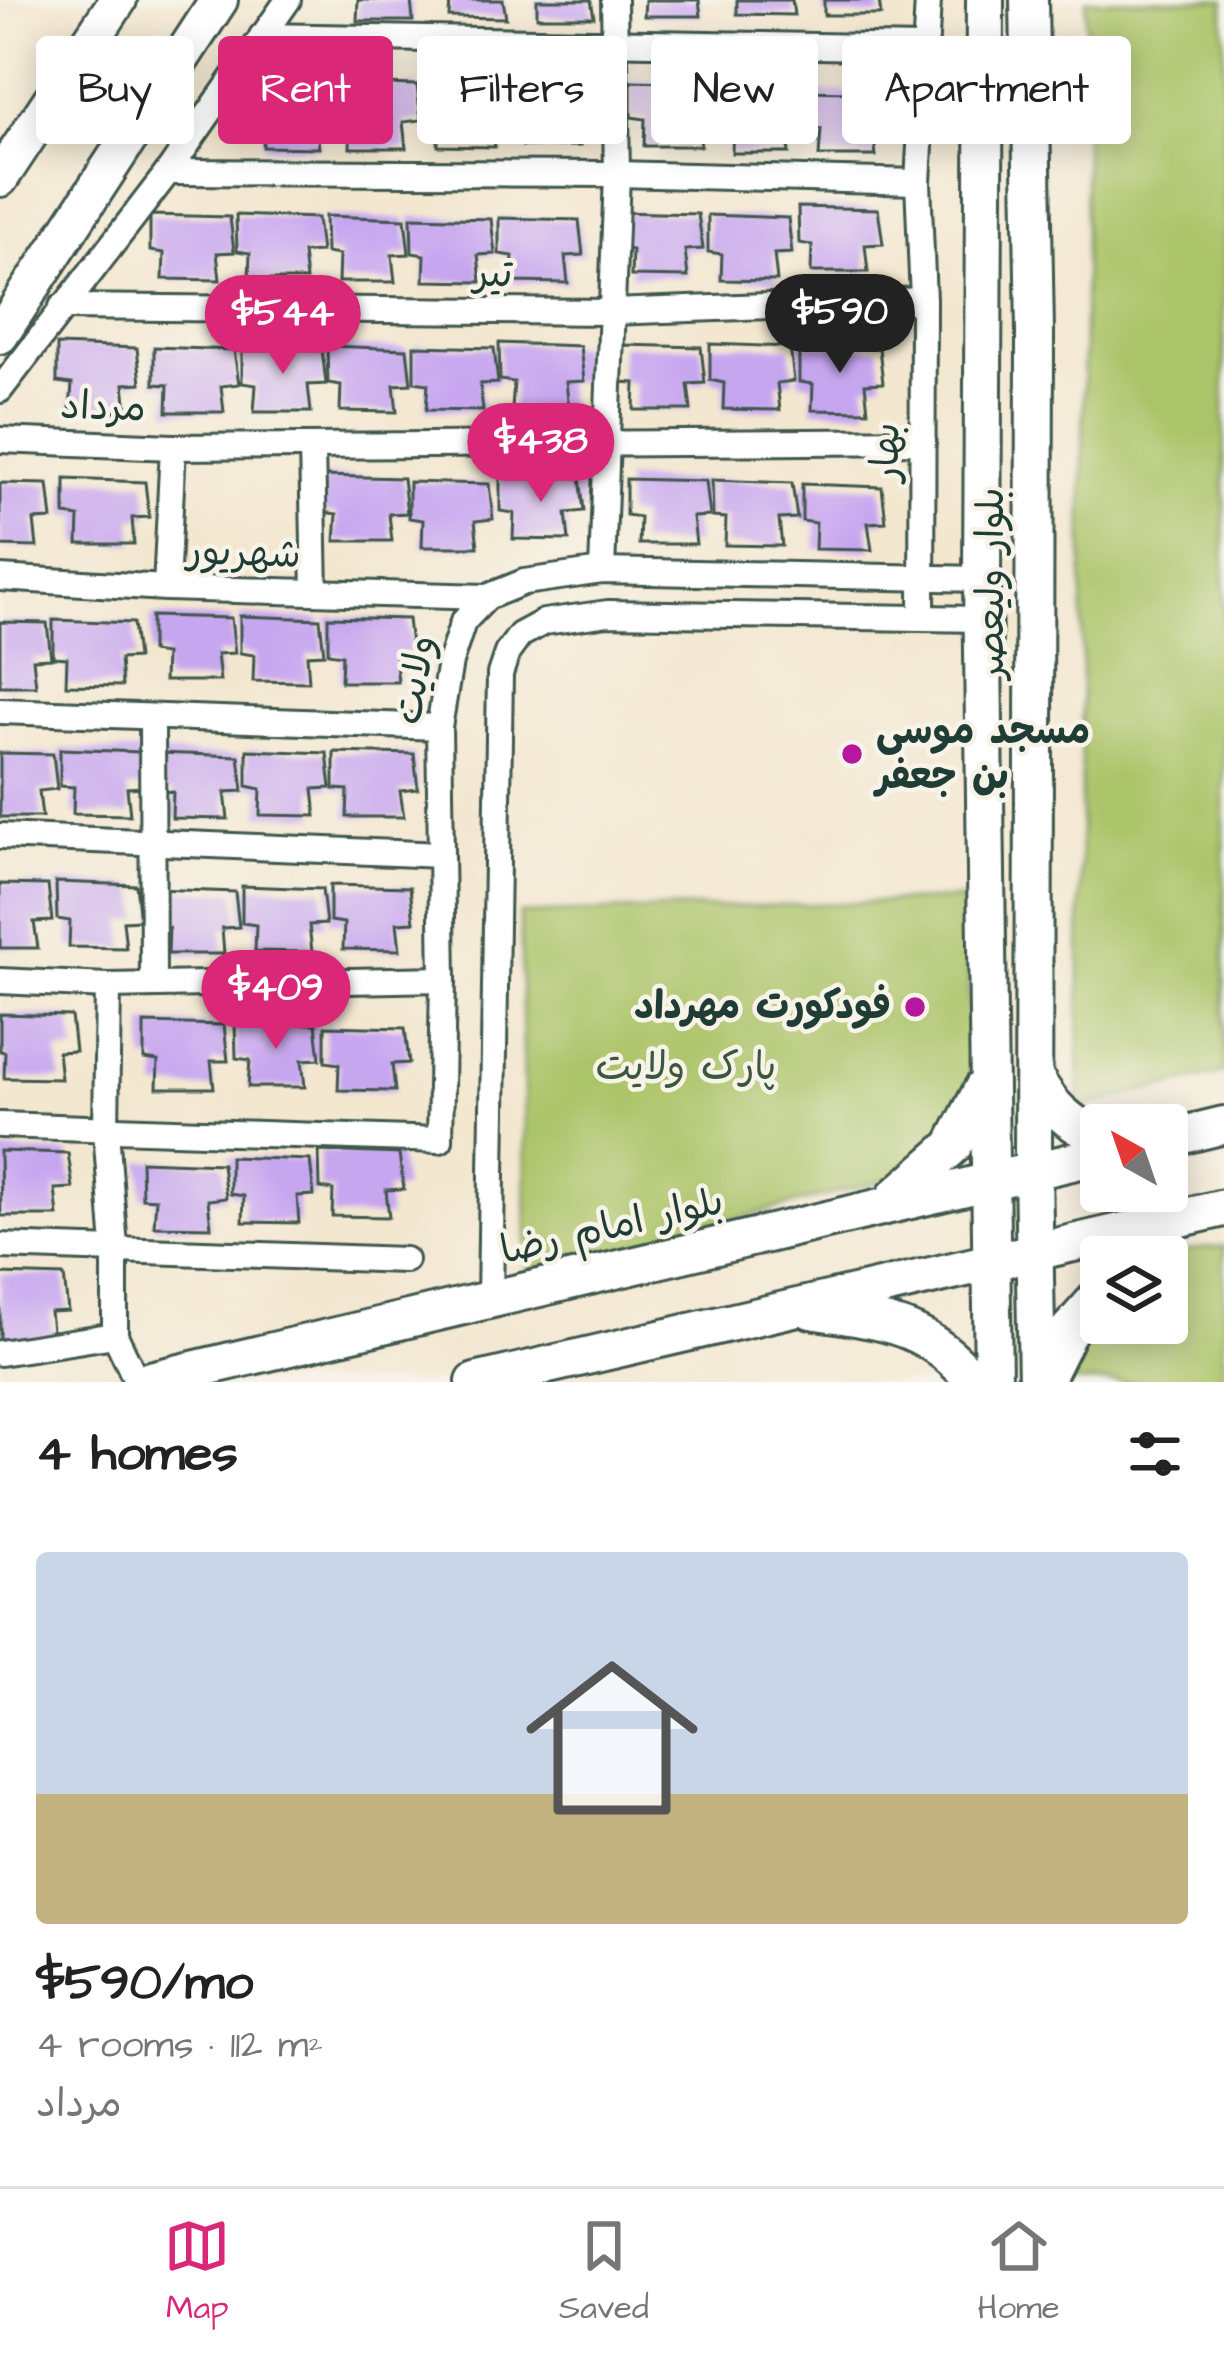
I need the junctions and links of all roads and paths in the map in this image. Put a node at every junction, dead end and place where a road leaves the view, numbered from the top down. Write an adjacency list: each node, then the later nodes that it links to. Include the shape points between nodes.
1 (118, 0): 18 (main road)
2 (219, 0): 25 (main road)
3 (288, 0): 8 (street)
4 (614, 0): 9 (street)
5 (928, 0): 10 (street, بهار)
6 (985, 0): 23 (main road, بلوار ولیعصر)
7 (1029, 0): 24 (main road, بلوار ولیعصر)
8 (262, 36)
9 (613, 36)
10 (924, 36)
11 (627, 41): 12 (street)
12 (842, 46)
13 (218, 100): 16 (street)
14 (616, 144): 17 (street)
15 (919, 144): 19 (street, بهار)
16 (168, 172): 17 (street); 21 (street)
17 (617, 174): 19 (street); 22 (street)
18 (0, 178)
19 (918, 182): 20 (street, بهار)
20 (923, 300): 22 (street, تیر); 28 (street, بهار)
21 (62, 307): 22 (street, تیر); 26 (street)
22 (612, 312): 29 (street)
23 (983, 332): 24 (main road); 35 (main road, بلوار ولیعصر)
24 (1035, 332): 52 (main road, بلوار ولیعصر)
25 (0, 334)
26 (0, 390)
27 (0, 440): 31 (street, مرداد)
28 (923, 441): 29 (street, مرداد); 33 (street, بهار)
29 (608, 442): 30 (street, مرداد); 32 (street)
30 (312, 446): 31 (street, مرداد); 37 (street)
31 (173, 447): 36 (street)
32 (602, 571): 33 (street); 38 (street)
33 (921, 577): 35 (street); 39 (street, بهار)
34 (0, 578): 36 (street, شهریور)
35 (982, 578): 40 (main road, بلوار ولیعصر)
36 (166, 588): 37 (street, شهریور)
37 (315, 592): 38 (street, شهریور)
38 (487, 596): 43 (street, ولایت, via 463,622)
39 (922, 617): 40 (street); 69 (street, via 608,613 544,622 507,653 500,674)
40 (983, 619): 51 (main road, بلوار ولیعصر)
41 (0, 711): 42 (street)
42 (152, 717): 43 (street); 45 (street)
43 (439, 727): 46 (street, ولایت)
44 (0, 836): 45 (street)
45 (152, 843): 46 (street); 49 (street)
46 (441, 855): 47 (street, ولایت)
47 (443, 979): 49 (street); 56 (street, ولایت, via 440,1140)
48 (0, 981): 50 (street)
49 (153, 985): 50 (street)
50 (109, 986): 56 (street)
51 (988, 1073): 60 (main road, بلوار ولیعصر); 61 (main road, via 953,1146)
52 (1034, 1076): 55 (main road, via 1053,1109); 59 (main road, بلوار ولیعصر)
53 (0, 1125): 56 (street)
54 (1224, 1125): 57 (main road)
55 (1080, 1129)
56 (106, 1130): 65 (street)
57 (1188, 1134)
58 (1080, 1160): 59 (main road, بلوار امام رضا)
59 (1033, 1171): 60 (main road, بلوار امام رضا); 66 (main road, بلوار ولیعصر)
60 (988, 1180): 61 (main road, بلوار امام رضا); 68 (main road, بلوار ولیعصر)
61 (884, 1205): 69 (main road, بلوار امام رضا)
62 (1214, 1210): 63 (main road); 66 (main road)
63 (1175, 1236)
64 (0, 1246): 65 (street)
65 (115, 1248): 67 (street); 72 (street)
66 (1036, 1251): 68 (main road); 78 (main road, بلوار ولیعصر)
67 (405, 1260)
68 (992, 1262): 70 (main road); 77 (main road, بلوار ولیعصر)
69 (490, 1299): 74 (main road, بلوار امام رضا)
70 (795, 1307): 75 (main road); 76 (main road, via 923,1336)
71 (1080, 1320): 78 (main road)
72 (115, 1335): 73 (street); 74 (street)
73 (0, 1353)
74 (140, 1382)
75 (475, 1382)
76 (975, 1382)
77 (992, 1382)
78 (1040, 1382)

